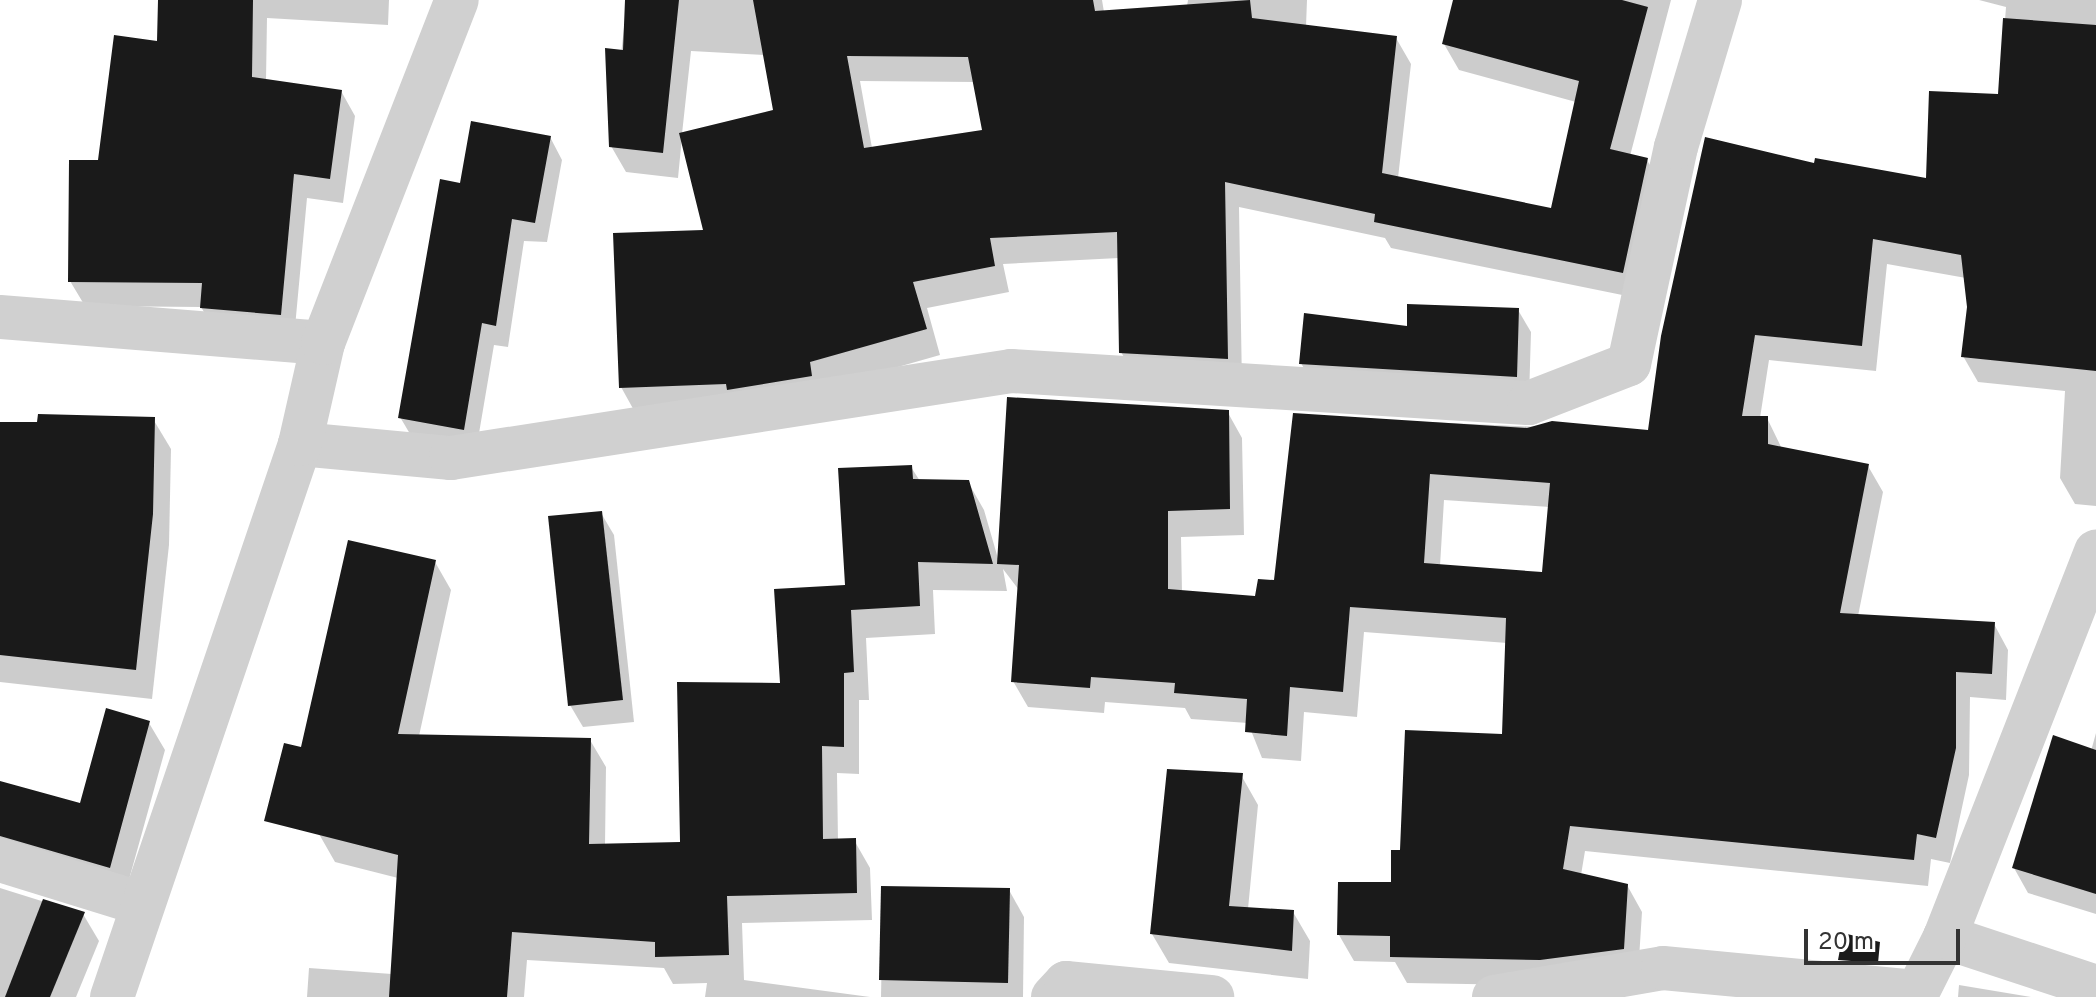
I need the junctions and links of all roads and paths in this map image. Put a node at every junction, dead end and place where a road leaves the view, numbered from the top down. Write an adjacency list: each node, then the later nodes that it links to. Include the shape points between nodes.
1 (457, 0): 4 (street)
2 (1720, 0): 5 (street, via 1676,147 1629,364 1529,403 1011,371 451,458)
3 (0, 317): 4 (street)
4 (323, 343): 5 (street)
5 (300, 444): 8 (street)
6 (2096, 551): 9 (street)
7 (0, 860): 8 (street)
8 (142, 904): 12 (street)
9 (1945, 937): 10 (street); 11 (street)
10 (2096, 987)
11 (1915, 995): 15 (street, via 1663,968)
12 (112, 997)
13 (1053, 997): 14 (street, via 1066,983)
14 (1212, 997)
15 (1494, 997)

